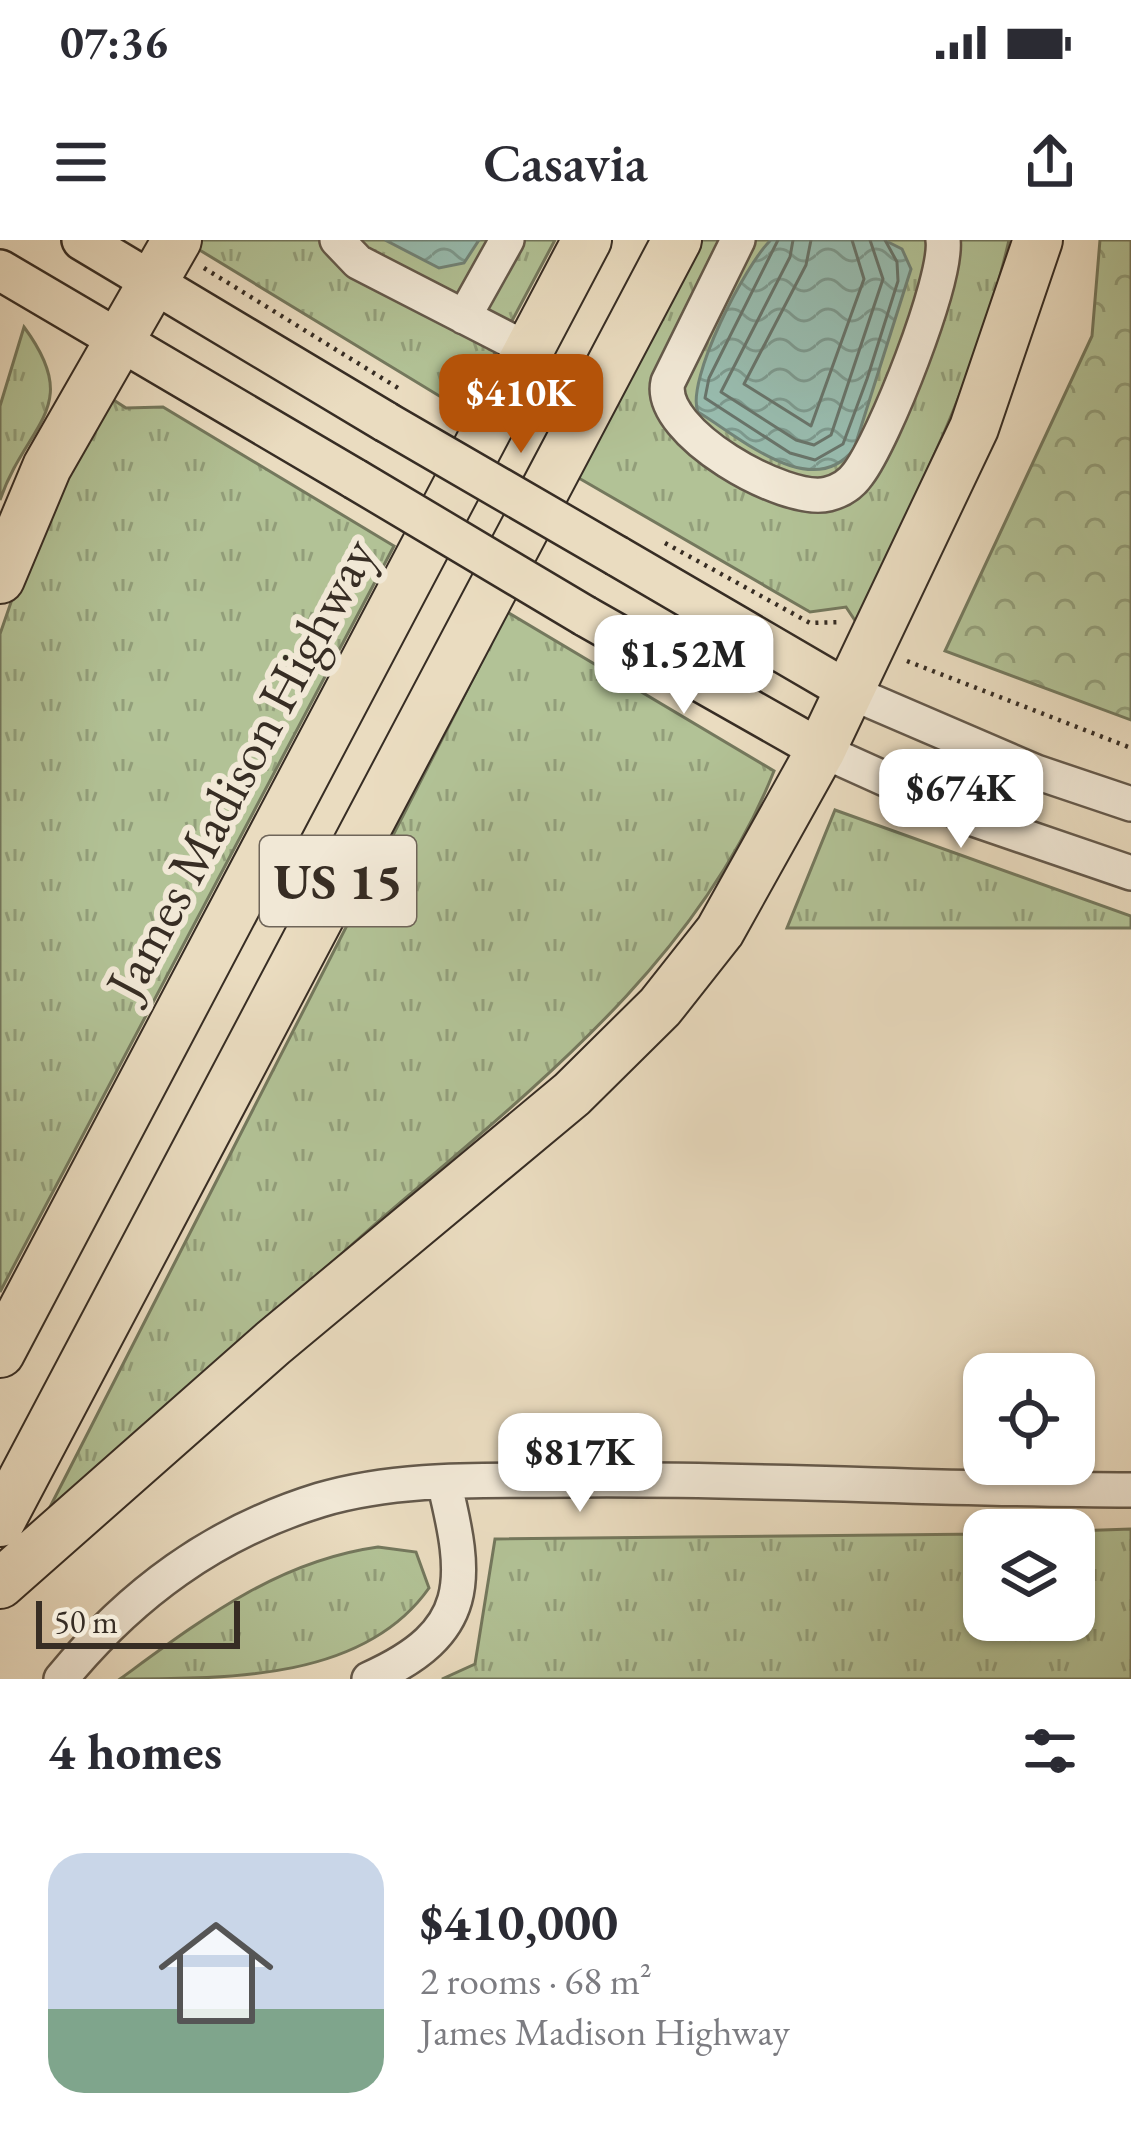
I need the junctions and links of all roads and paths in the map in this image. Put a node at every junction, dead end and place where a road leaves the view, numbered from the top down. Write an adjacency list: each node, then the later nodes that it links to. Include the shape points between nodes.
1 (82, 240): 9 (main road)
2 (337, 240): 11 (street, via 358,262)
3 (507, 240): 11 (street)
4 (586, 240): 13 (highway, James Madison Highway / US 15)
5 (677, 240): 27 (highway, US 15)
6 (738, 240): 7 (street, via 668,382 670,408 680,426 714,450 772,484 818,495 852,481 888,419)
7 (943, 240)
8 (1038, 240): 19 (highway, via 974,428)
9 (173, 260): 12 (highway); 14 (main road); 14 (path, via 368,364)
10 (0, 270): 12 (main road)
11 (464, 317): 13 (street)
12 (117, 340): 16 (highway, via 47,467); 21 (main road, bridge)
13 (529, 350): 24 (highway, James Madison Highway / US 15)
14 (395, 406): 15 (main road, bridge)
15 (633, 546): 17 (path, via 810,623 841,621); 19 (main road)
16 (0, 579)
17 (850, 632)
18 (914, 664): 20 (path)
19 (850, 692): 21 (highway); 22 (street, via 1036,772)
20 (1131, 748)
21 (821, 750): 23 (street, via 976,820); 28 (highway, via 720,931 660,1007 572,1094)
22 (1131, 803)
23 (1131, 873)
24 (0, 1353)
25 (444, 1482): 26 (street); 29 (street, via 323,1499 227,1537 130,1604); 30 (street, via 461,1587 445,1624)
26 (1131, 1490)
27 (0, 1522)
28 (0, 1584)
29 (61, 1679)
30 (369, 1679)

